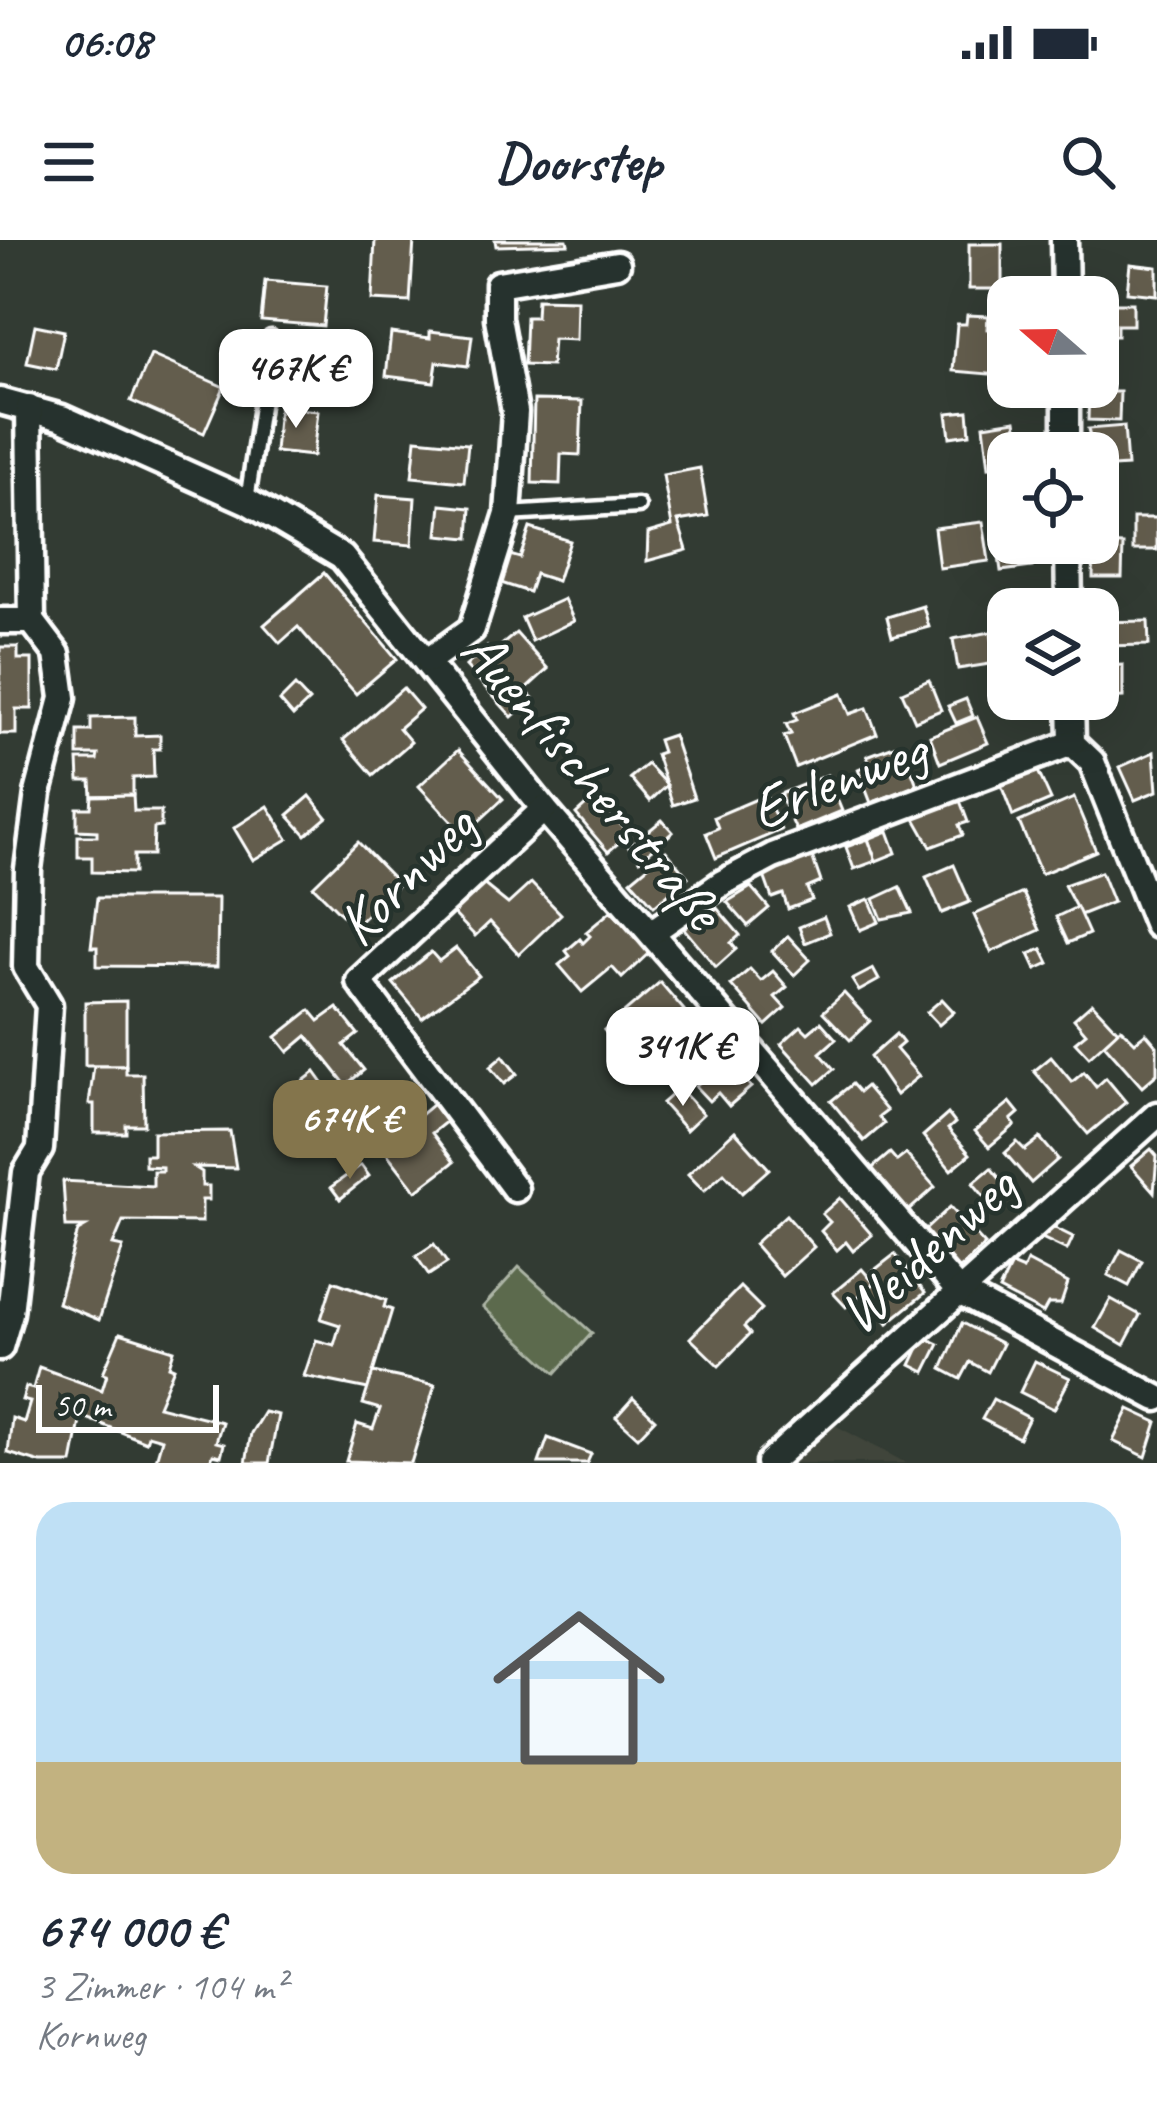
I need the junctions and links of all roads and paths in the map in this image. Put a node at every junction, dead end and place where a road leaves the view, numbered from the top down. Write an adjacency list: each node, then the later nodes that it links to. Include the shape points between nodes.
1 (1064, 240): 3 (street)
2 (617, 264): 9 (street, via 498,284 515,412)
3 (1065, 276)
4 (271, 338): 7 (lane)
5 (0, 401): 6 (street, Auenfischerstraße)
6 (29, 408): 7 (street, Auenfischerstraße); 11 (street)
7 (248, 501): 12 (street, Auenfischerstraße, via 342,557)
8 (638, 506): 9 (lane)
9 (508, 514): 12 (street, via 472,629)
10 (0, 621): 11 (street)
11 (32, 621): 21 (street, via 63,675 28,869 26,967 49,1005 48,1055 40,1150 26,1172)
12 (429, 660): 15 (street, Auenfischerstraße)
13 (1071, 720): 14 (street)
14 (1072, 743): 16 (street, via 1091,762); 17 (street, Erlenweg, via 773,856)
15 (544, 809): 17 (street, Auenfischerstraße); 19 (street, Kornweg, via 359,981)
16 (1157, 925)
17 (652, 932): 20 (street, Auenfischerstraße)
18 (1157, 1115): 20 (street, Weidenweg)
19 (515, 1189)
20 (959, 1292): 22 (street, Auenfischerstraße); 23 (street, Weidenweg)
21 (0, 1347)
22 (1157, 1397)
23 (769, 1463)

